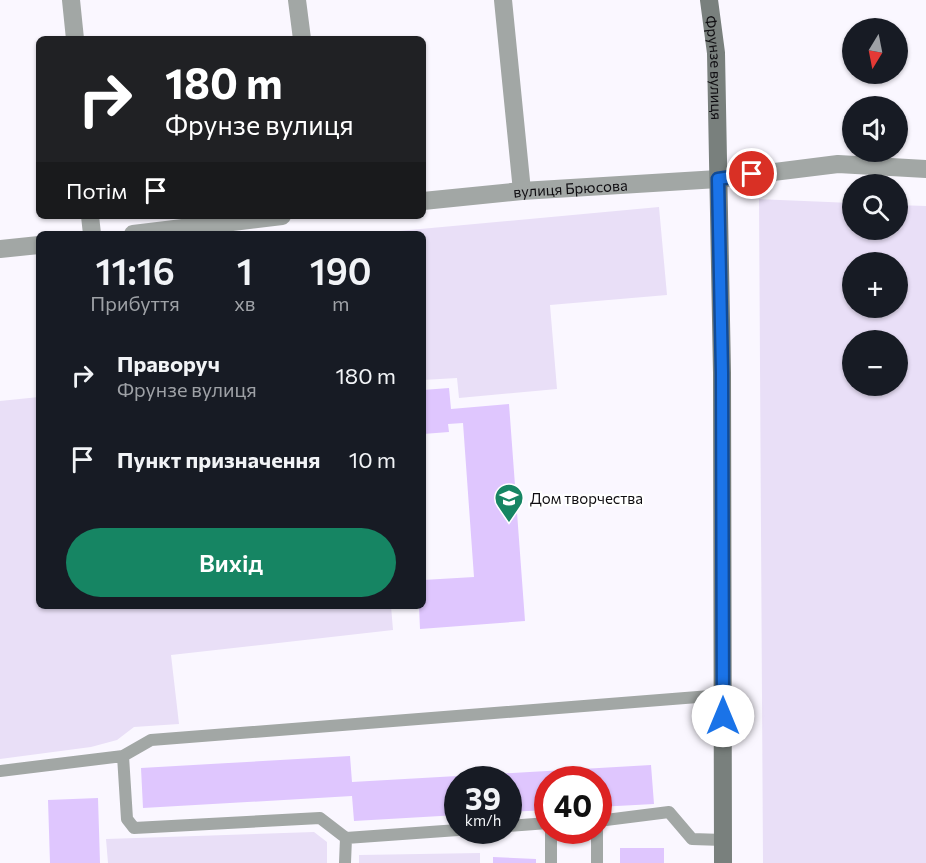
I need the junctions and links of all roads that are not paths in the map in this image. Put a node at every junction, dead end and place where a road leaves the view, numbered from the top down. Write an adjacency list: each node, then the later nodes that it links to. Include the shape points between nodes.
1 (72, 0): 5 (street)
2 (297, 0): 6 (street)
3 (503, 0): 9 (street)
4 (709, 0): 8 (street, Фрунзе вулиця, via 716,53)
5 (75, 36)
6 (302, 36)
7 (926, 169): 8 (street, via 838,164)
8 (718, 179): 9 (street, вулиця Брюсова); 15 (street, Фрунзе вулиця)
9 (522, 190): 10 (street, вулиця Брюсова)
10 (426, 201)
11 (257, 219): 12 (street)
12 (158, 231)
13 (36, 244): 14 (street)
14 (0, 249)
15 (723, 695): 16 (lane, via 151,740); 21 (street, Фрунзе вулиця)
16 (123, 756): 17 (lane); 20 (lane, via 127,819 134,828 320,818)
17 (0, 771)
18 (612, 819): 21 (lane, via 669,812 692,838)
19 (444, 831): 20 (lane)
20 (346, 838): 24 (lane)
21 (723, 840): 27 (street, Фрунзе вулиця)
22 (551, 844): 25 (lane)
23 (597, 844): 26 (lane)
24 (345, 863)
25 (551, 863)
26 (597, 863)
27 (723, 863)

